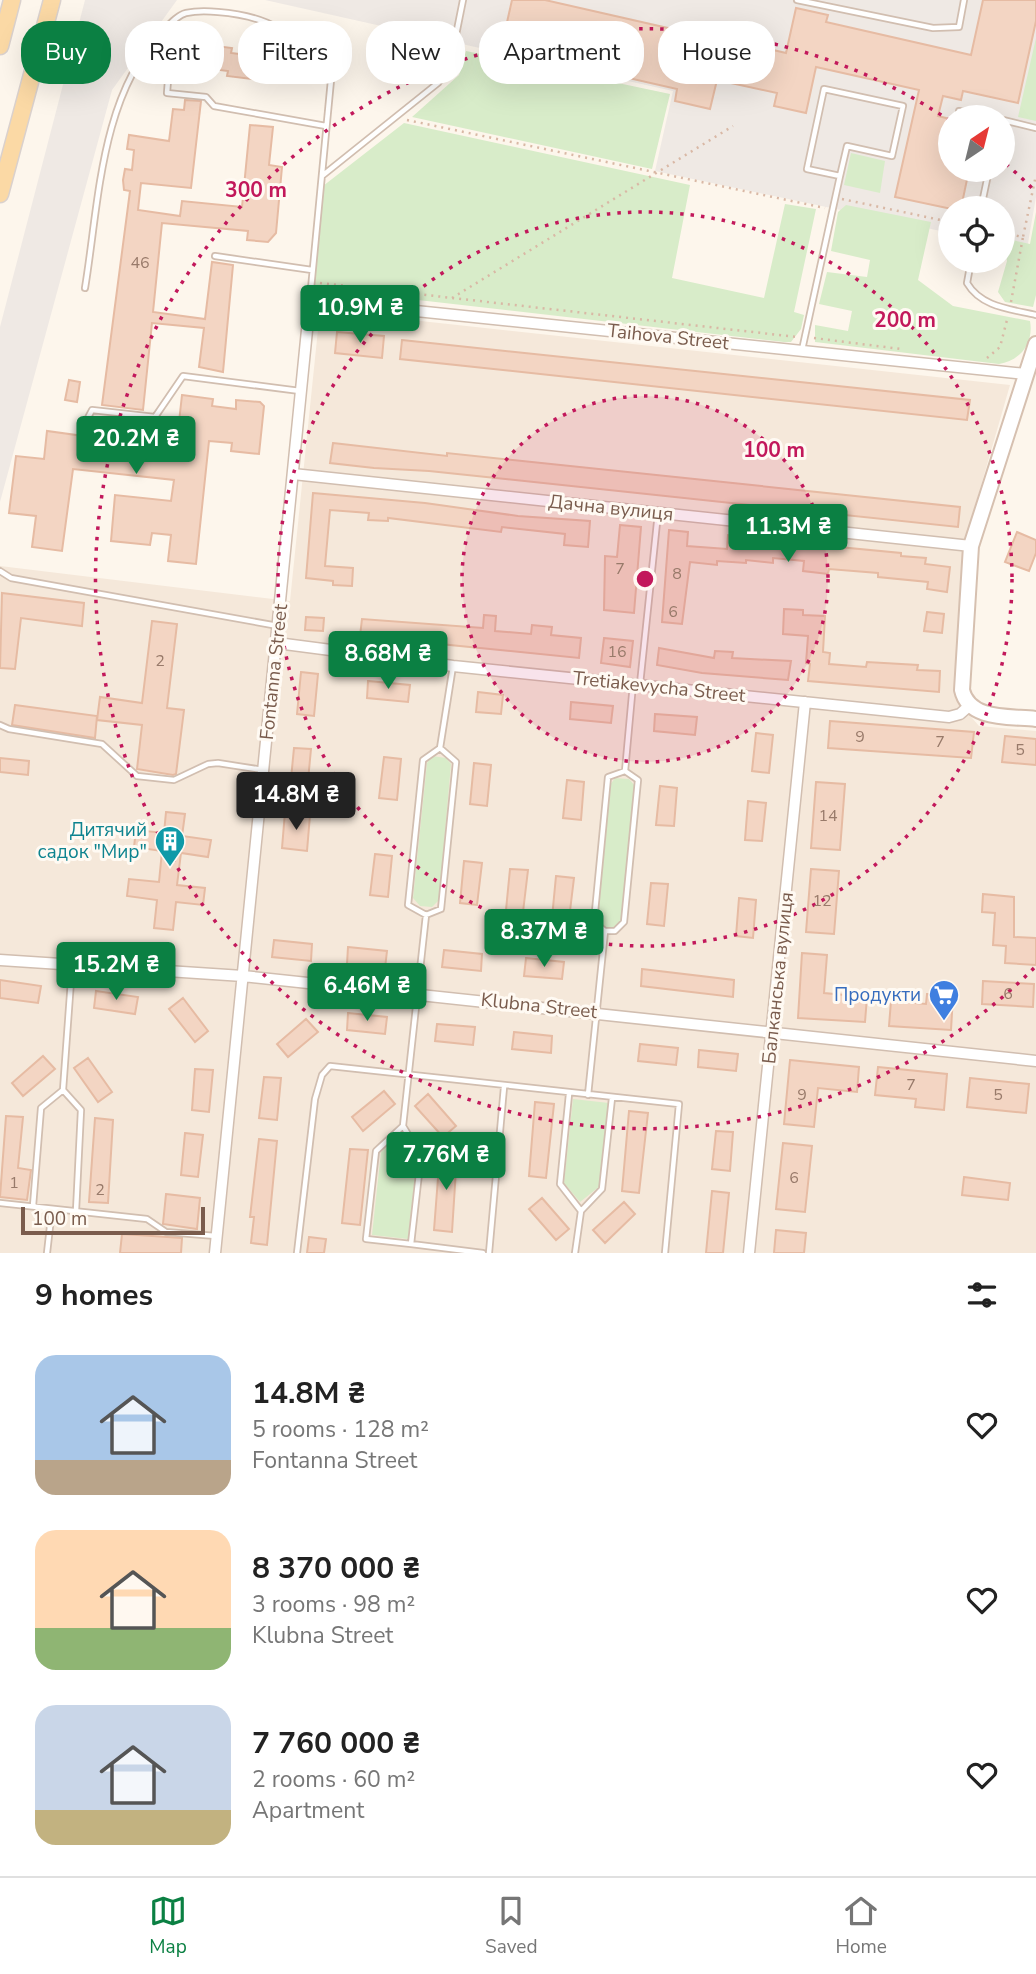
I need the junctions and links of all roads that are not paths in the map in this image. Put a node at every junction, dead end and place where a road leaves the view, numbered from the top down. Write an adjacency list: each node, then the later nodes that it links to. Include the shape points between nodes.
1 (12, 0): 7 (main road)
2 (52, 0): 15 (main road)
3 (463, 0): 14 (lane, via 444,76)
4 (797, 0): 5 (lane, via 933,28 959,27)
5 (964, 0)
6 (175, 21): 11 (lane, via 184,13 242,14 271,22 294,39 331,79)
7 (0, 46)
8 (125, 84): 19 (lane, via 112,125)
9 (168, 84): 11 (lane, via 167,93 206,97 214,106)
10 (1015, 123): 12 (lane)
11 (327, 126): 14 (lane)
12 (1036, 128)
13 (840, 176): 13 (lane, via 847,146 892,156 903,106 824,89 807,169); 23 (lane)
14 (321, 177): 17 (lane)
15 (0, 194)
16 (215, 256): 17 (lane)
17 (312, 270): 20 (lane)
18 (969, 273): 21 (lane, via 972,293 988,303)
19 (85, 288)
20 (310, 300): 23 (street, Taihova Street); 25 (street, Fontanna Street)
21 (1036, 315)
22 (1036, 344): 24 (street)
23 (802, 351): 24 (street, Taihova Street)
24 (1028, 382): 29 (street)
25 (301, 391): 26 (lane, via 183,376 155,417 92,410); 27 (street, Fontanna Street)
26 (82, 429)
27 (293, 474): 28 (street, Дачна вулиця); 31 (street, Fontanna Street)
28 (658, 513): 29 (street, Дачна вулиця); 34 (lane)
29 (971, 545): 36 (street, via 962,690)
30 (0, 571): 31 (lane, via 11,579)
31 (279, 626): 32 (street, Fontanna Street)
32 (277, 643): 33 (street, Tretiakevycha Street); 40 (street, Fontanna Street)
33 (453, 666): 34 (street, Tretiakevycha Street); 39 (lane)
34 (637, 684): 35 (street, Tretiakevycha Street); 41 (lane)
35 (805, 702): 36 (street, Tretiakevycha Street, via 949,717); 49 (street, Балканська вулиця)
36 (969, 706): 37 (street, via 980,712)
37 (1036, 719)
38 (0, 725): 40 (lane, via 102,744 137,776 174,780 218,763)
39 (440, 748): 42 (lane, via 456,762 441,909); 42 (lane, via 423,760 408,905)
40 (264, 770): 46 (street, Fontanna Street)
41 (625, 771): 43 (lane, via 608,778 594,922); 43 (lane, via 638,780 624,922 615,931)
42 (426, 915): 47 (lane)
43 (605, 931): 48 (lane)
44 (0, 960): 45 (street, Klubna Street)
45 (72, 966): 46 (street, Klubna Street); 53 (lane)
46 (243, 976): 47 (street, Klubna Street); 63 (street, Fontanna Street)
47 (419, 994): 48 (street, Klubna Street); 51 (lane)
48 (596, 1012): 49 (street, Klubna Street); 55 (lane)
49 (773, 1031): 50 (street, Klubna Street); 72 (street, Балканська вулиця)
50 (1036, 1061)
51 (409, 1076): 52 (lane); 57 (lane); 67 (lane, via 330,1066 322,1075 315,1099)
52 (504, 1087): 54 (lane); 69 (lane)
53 (63, 1090): 59 (lane, via 41,1108); 61 (lane, via 81,1110)
54 (569, 1094): 55 (lane); 62 (lane, via 560,1184)
55 (588, 1095): 56 (lane)
56 (612, 1098): 62 (lane, via 602,1189); 71 (lane, via 679,1104)
57 (403, 1126): 64 (lane, via 421,1156); 64 (lane, via 376,1151 366,1240)
58 (0, 1202): 59 (lane)
59 (33, 1206): 60 (lane)
60 (52, 1209): 61 (lane); 65 (lane)
61 (76, 1211): 63 (lane, via 147,1219 166,1232)
62 (581, 1211): 70 (lane)
63 (216, 1236): 66 (street, Fontanna Street)
64 (411, 1244): 68 (lane)
65 (47, 1253)
66 (215, 1253)
67 (297, 1253)
68 (483, 1253)
69 (489, 1253)
70 (575, 1253)
71 (665, 1253)
72 (749, 1253)

